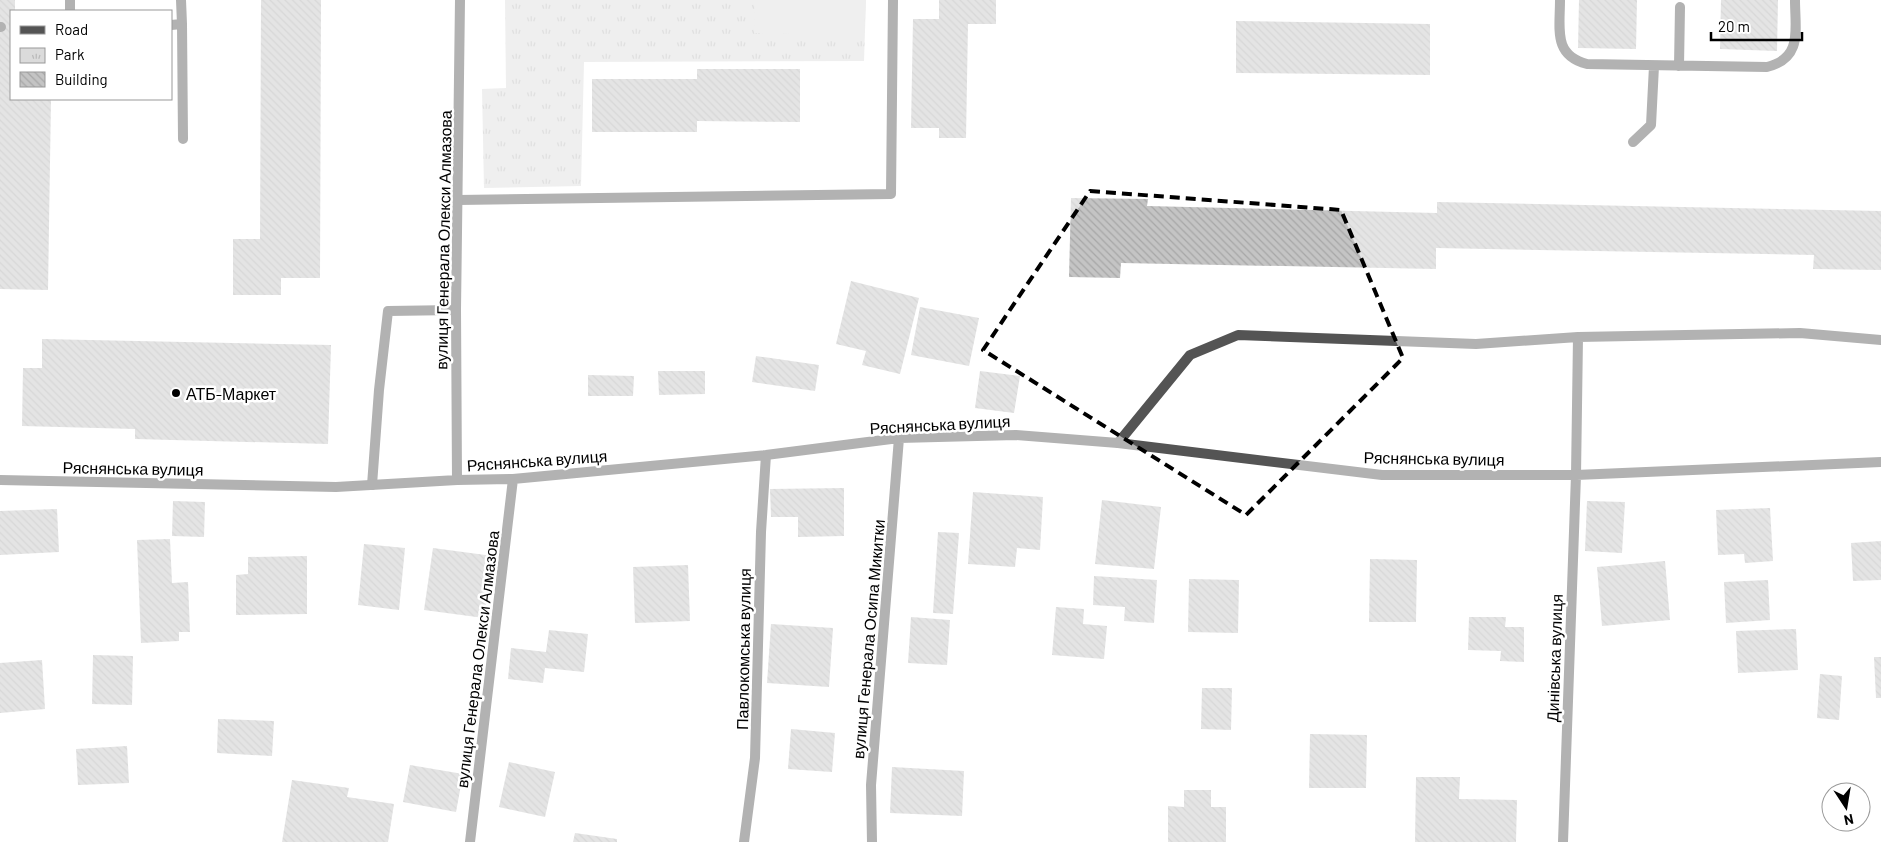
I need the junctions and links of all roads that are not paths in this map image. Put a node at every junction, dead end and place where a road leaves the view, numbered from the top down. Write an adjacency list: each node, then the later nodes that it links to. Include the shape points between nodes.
1 (181, 0): 7 (street)
2 (460, 0): 12 (street, вулиця Генерала Олекси Алмазова)
3 (893, 0): 12 (street, via 891,194)
4 (1560, 0): 8 (street, via 1563,51 1573,60 1587,64)
5 (1795, 0): 9 (street, via 1795,40 1791,54 1781,64 1767,67)
6 (1680, 7): 9 (street)
7 (176, 24): 10 (street)
8 (1654, 66): 9 (street); 11 (street, via 1651,125)
9 (1679, 66)
10 (183, 139)
11 (1633, 142)
12 (458, 200): 13 (street, вулиця Генерала Олекси Алмазова)
13 (456, 310): 22 (street, вулиця Генерала Олекси Алмазова); 24 (street, via 388,311)
14 (1578, 337): 15 (street, via 1800,333); 17 (street, via 1476,344 1238,335 1190,355); 20 (street, Динівська вулиця)
15 (1881, 340)
16 (900, 438): 17 (street, Ряснянська вулиця, via 1016,435); 18 (street, Ряснянська вулиця); 27 (street, вулиця Генерала Осипа Микитки, via 871,785)
17 (1118, 443): 20 (street, Ряснянська вулиця, via 1382,475)
18 (766, 456): 23 (street, Ряснянська вулиця); 26 (street, Павлокомська вулиця, via 755,758)
19 (1881, 462): 20 (street, Ряснянська вулиця)
20 (1576, 475): 28 (street, Динівська вулиця)
21 (0, 480): 24 (street, Ряснянська вулиця)
22 (457, 480): 23 (street, Ряснянська вулиця); 24 (street, Ряснянська вулиця)
23 (513, 480): 25 (street, вулиця Генерала Олекси Алмазова)
24 (372, 486)
25 (470, 842)
26 (744, 842)
27 (872, 842)
28 (1563, 842)

